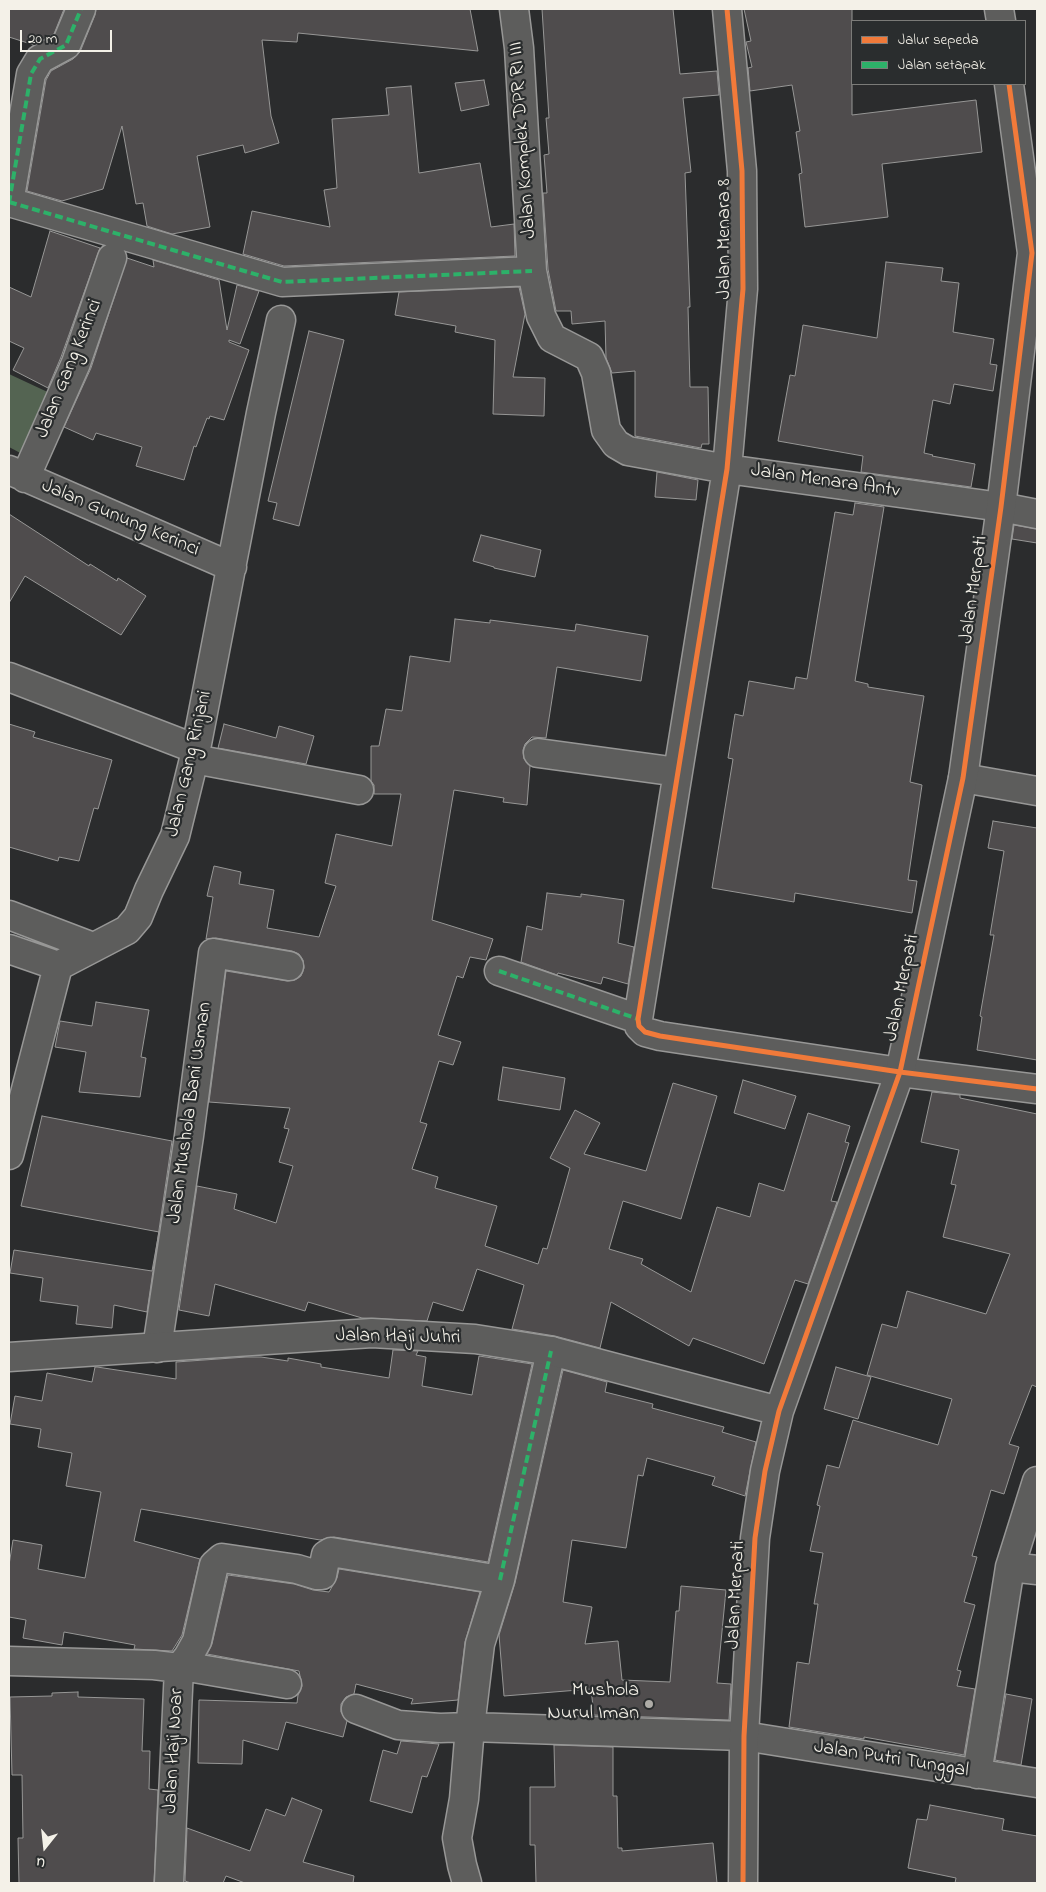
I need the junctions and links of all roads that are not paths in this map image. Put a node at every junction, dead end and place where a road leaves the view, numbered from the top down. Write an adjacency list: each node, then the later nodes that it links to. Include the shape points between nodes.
1 (81, 9): 5 (street, via 66,45 40,59 31,74)
2 (514, 9): 8 (street, Jalan Komplek DPR RI III)
3 (727, 9): 10 (street, Jalan Menara 8, via 742,171 743,289)
4 (1009, 85): 6 (street, Jalan Merpati)
5 (9, 202): 8 (street, via 282,282)
6 (1035, 254): 12 (street, Jalan Merpati)
7 (112, 258): 11 (street, Jalan Gang Kerinci, via 76,363)
8 (532, 271): 10 (street, Jalan Menara Antv, via 540,316 552,338 589,357 596,373 606,430 616,444 628,451)
9 (281, 320): 14 (street, Jalan Gang Rinjani)
10 (727, 469): 12 (street, Jalan Menara Antv); 18 (street, Jalan Menara 8)
11 (17, 474): 14 (street, Jalan Gunung Kerinci)
12 (1001, 507): 13 (street, Jalan Menara Antv); 19 (street, Jalan Merpati)
13 (1037, 514)
14 (232, 567): 17 (street, Jalan Gang Rinjani)
15 (9, 676): 17 (street)
16 (538, 753): 18 (street)
17 (195, 754): 20 (street); 23 (street, Jalan Gang Rinjani, via 175,836 138,917 127,930)
18 (678, 772): 28 (street, Jalan Menara 8)
19 (963, 778): 21 (street); 29 (street, Jalan Merpati)
20 (358, 790)
21 (1037, 791)
22 (9, 916): 23 (street)
23 (93, 947): 25 (street, Jalan Gang Rinjani)
24 (9, 949): 25 (street)
25 (58, 966): 31 (street)
26 (289, 966): 32 (street, Jalan Mushola Bani Usman, via 213,953)
27 (499, 971): 28 (street)
28 (638, 1019): 29 (street, via 645,1032 660,1036)
29 (900, 1072): 30 (street); 35 (street, Jalan Merpati)
30 (1037, 1089)
31 (9, 1148)
32 (157, 1348): 33 (street, Jalan Haji Juhri, via 372,1333 475,1339); 34 (street, Jalan Haji Juhri)
33 (551, 1351): 35 (street, Jalan Haji Juhri); 39 (street)
34 (9, 1357)
35 (779, 1411): 45 (street, Jalan Merpati, via 765,1471 755,1538)
36 (1037, 1481): 37 (street)
37 (1010, 1567): 38 (street); 46 (street)
38 (1037, 1570)
39 (500, 1580): 41 (street, via 331,1552 326,1555 322,1575 317,1576 297,1569 222,1558 214,1565 197,1641); 44 (street, via 480,1644)
40 (9, 1661): 41 (street, Jalan Haji Noar)
41 (179, 1668): 42 (street); 48 (street, Jalan Haji Noar)
42 (287, 1684)
43 (356, 1709): 44 (street, Jalan Putri Tunggal, via 398,1725)
44 (470, 1727): 45 (street, Jalan Putri Tunggal); 49 (street, via 458,1838)
45 (744, 1736): 46 (street, Jalan Putri Tunggal); 50 (street, Jalan Merpati)
46 (977, 1774): 47 (street, Jalan Putri Tunggal)
47 (1037, 1783)
48 (169, 1883)
49 (467, 1883)
50 (743, 1883)

